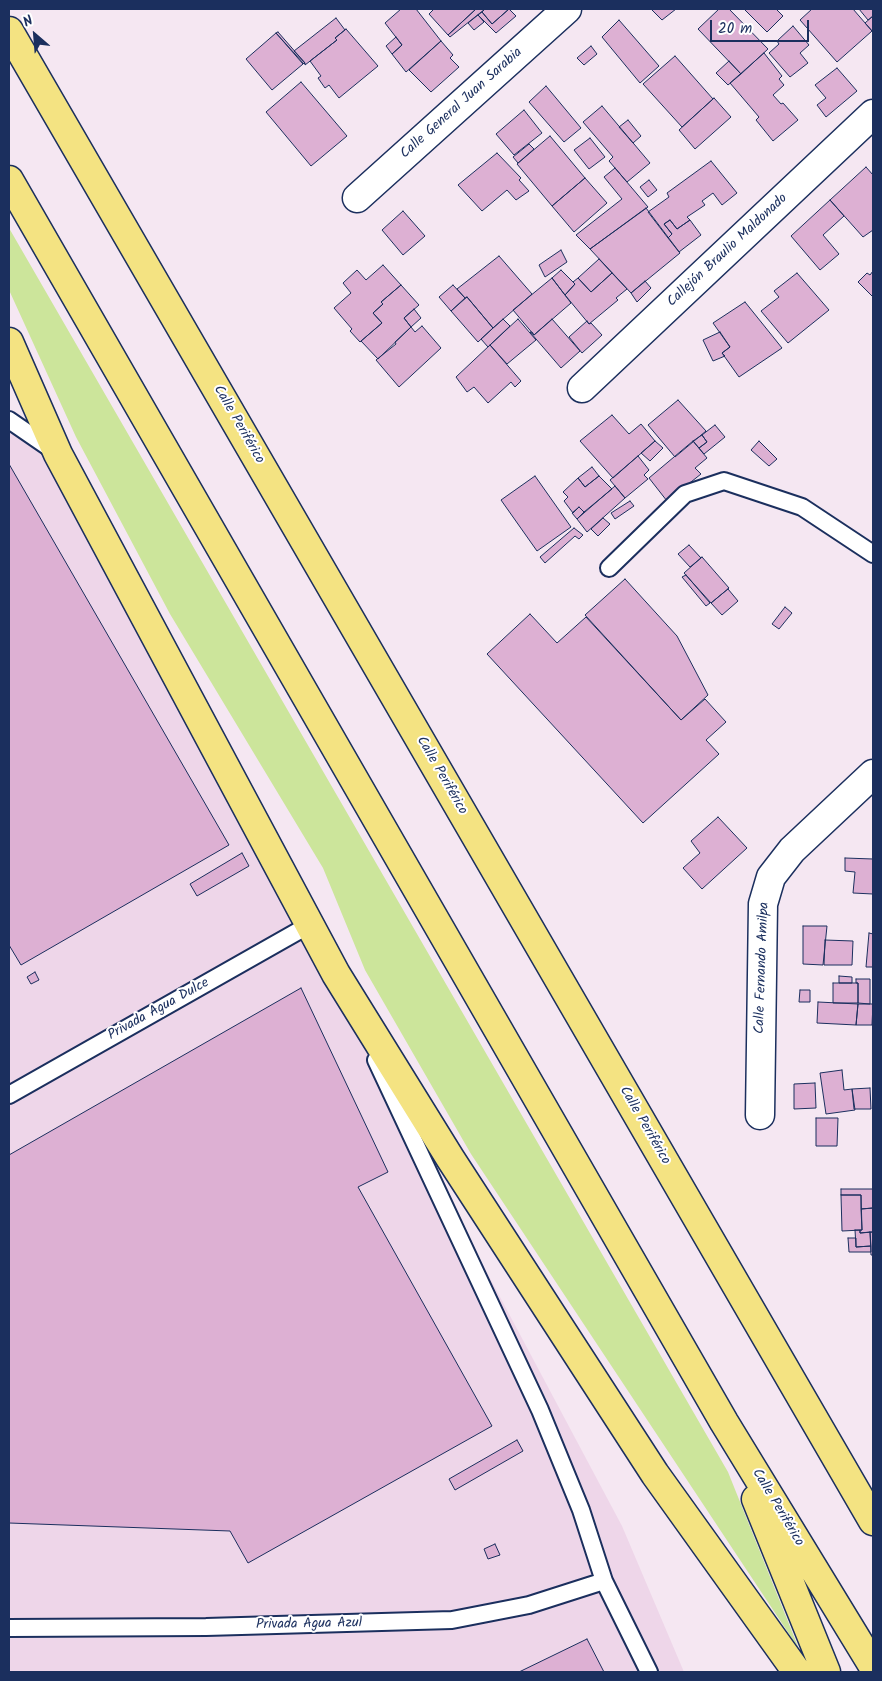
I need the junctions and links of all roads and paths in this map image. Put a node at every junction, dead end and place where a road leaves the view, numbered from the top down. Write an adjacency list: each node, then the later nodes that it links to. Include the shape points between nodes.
1 (567, 9): 5 (street, Calle General Juan Sarabia)
2 (9, 31): 18 (highway, Calle Periférico)
3 (873, 114): 7 (street, Callejón Braulio Maldonado)
4 (9, 180): 17 (highway, Calle Periférico)
5 (356, 198)
6 (9, 342): 9 (highway)
7 (582, 388)
8 (9, 420): 9 (lane)
9 (58, 454): 13 (highway)
10 (873, 554): 11 (lane, via 802,507 724,481 685,494)
11 (609, 568)
12 (873, 774): 16 (street, Calle Fernando Amilpa, via 792,850 771,876 763,904)
13 (309, 926): 14 (highway); 15 (lane, Privada Agua Dulce)
14 (336, 974): 19 (lane, via 540,1410 581,1510); 23 (highway, via 450,1158 655,1474)
15 (9, 1095)
16 (760, 1116)
17 (724, 1422): 21 (highway, Calle Periférico); 24 (highway)
18 (873, 1521)
19 (604, 1581): 20 (lane, Privada Agua Azul, via 529,1605 452,1620 216,1627); 22 (lane)
20 (9, 1628)
21 (873, 1666)
22 (648, 1672)
23 (797, 1672)
24 (826, 1672)

